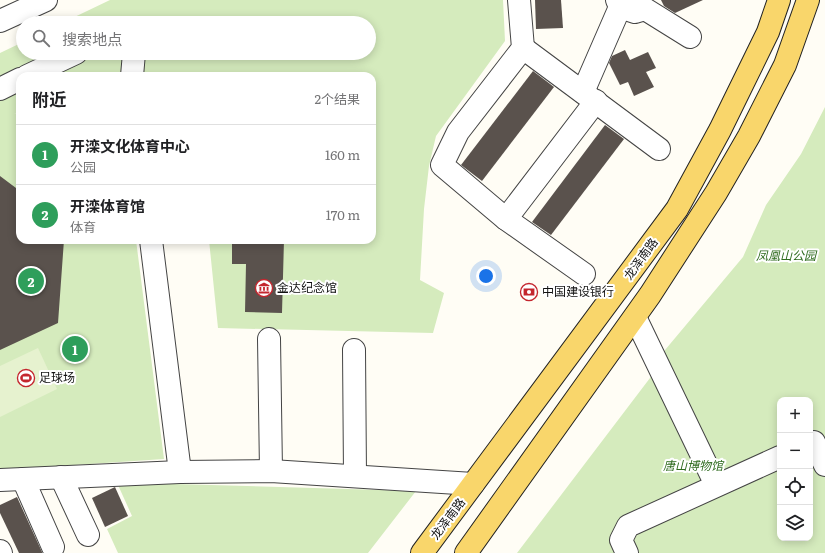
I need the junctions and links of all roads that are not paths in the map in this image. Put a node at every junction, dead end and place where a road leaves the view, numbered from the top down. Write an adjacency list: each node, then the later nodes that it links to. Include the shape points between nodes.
1 (519, 0): 8 (street)
2 (779, 0): 32 (main road, 龙泽南路, via 762,46 677,209)
3 (808, 0): 20 (main road, via 785,65 749,136 716,193)
4 (40, 1): 6 (street)
5 (618, 3): 7 (street, via 635,12 645,9); 15 (street)
6 (0, 21)
7 (690, 38)
8 (523, 48): 15 (street); 17 (street, via 458,132 442,165)
9 (61, 60): 11 (street)
10 (133, 60): 12 (street)
11 (36, 72)
12 (132, 72)
13 (16, 81): 14 (street)
14 (0, 89)
15 (590, 97): 16 (street); 17 (street)
16 (659, 149)
17 (506, 219): 19 (street)
18 (152, 244): 26 (street)
19 (584, 274)
20 (635, 317): 33 (street); 37 (main road)
21 (269, 339): 27 (street)
22 (354, 350): 28 (street)
23 (816, 440): 25 (street)
24 (777, 458): 33 (street)
25 (825, 465)
26 (180, 472): 27 (street); 29 (street)
27 (271, 472): 28 (street)
28 (355, 476): 32 (street)
29 (61, 477): 30 (street); 34 (street)
30 (23, 479): 31 (street); 35 (street)
31 (0, 480)
32 (473, 484): 36 (main road, 龙泽南路)
33 (716, 485): 38 (street, via 628,526 621,540)
34 (88, 535)
35 (53, 547)
36 (422, 553)
37 (466, 553)
38 (627, 553)

